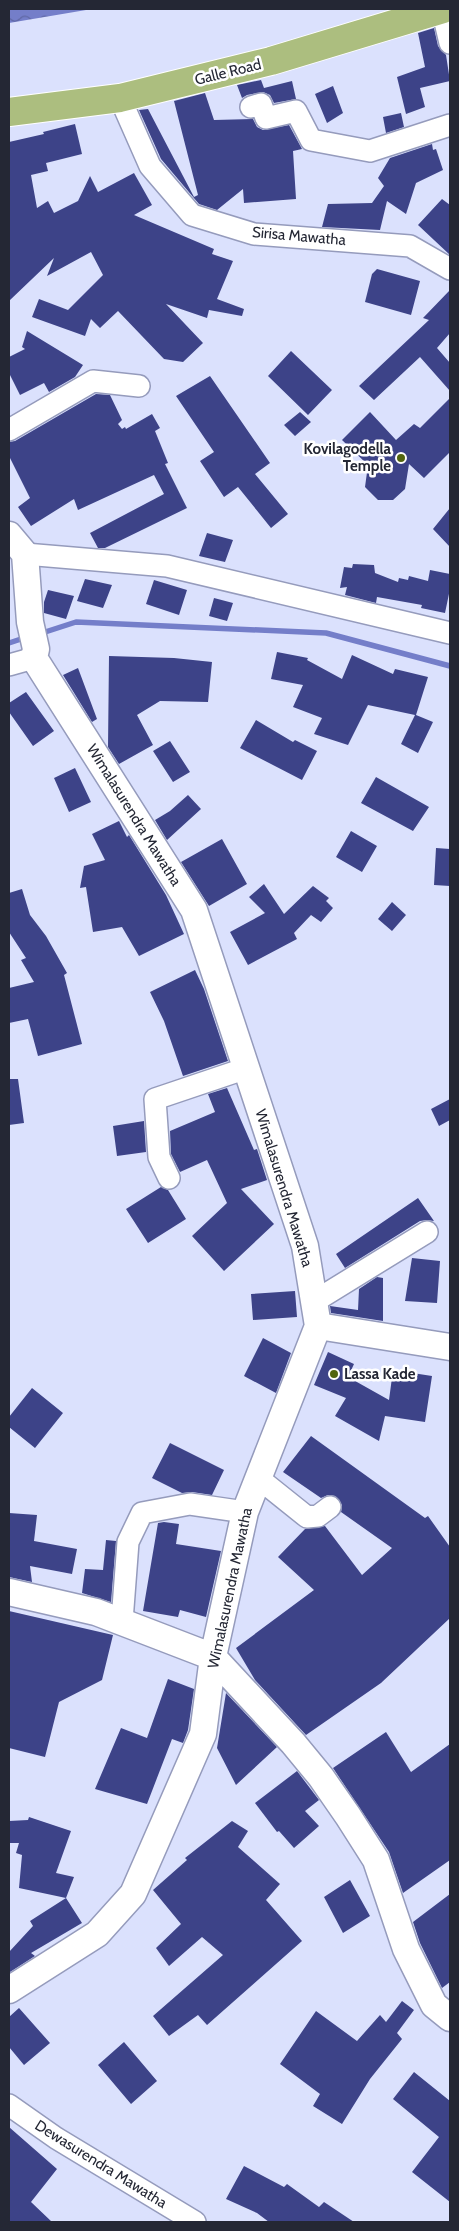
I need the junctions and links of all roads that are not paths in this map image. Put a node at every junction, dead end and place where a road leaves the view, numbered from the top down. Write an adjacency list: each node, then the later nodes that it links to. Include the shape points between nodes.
1 (443, 9): 2 (street); 3 (highway, Galle Road, via 271,61)
2 (450, 43)
3 (120, 98): 5 (highway, Galle Road); 7 (street, Sirisa Mawatha, via 150,166 192,215 254,234 410,246)
4 (251, 107): 6 (street, via 261,104 266,118 296,111 311,140 370,151)
5 (9, 112)
6 (450, 125)
7 (450, 269)
8 (139, 386): 9 (street, via 93,381)
9 (9, 430)
10 (17, 544): 11 (street, via 167,566); 12 (street, Wimalasurendra Mawatha)
11 (450, 633)
12 (35, 653): 13 (street); 14 (street, Wimalasurendra Mawatha, via 194,910)
13 (9, 665)
14 (247, 1068): 15 (street, via 155,1099 159,1157); 17 (street, Wimalasurendra Mawatha, via 305,1246)
15 (169, 1178)
16 (427, 1232): 17 (street)
17 (315, 1301): 18 (street, Wimalasurendra Mawatha)
18 (318, 1326): 19 (street); 20 (street, Wimalasurendra Mawatha)
19 (450, 1347)
20 (257, 1477): 21 (street, via 307,1517 318,1516); 22 (street, Wimalasurendra Mawatha)
21 (330, 1507)
22 (245, 1512): 24 (street, via 190,1504 142,1513 128,1542); 25 (street, Wimalasurendra Mawatha)
23 (9, 1592): 24 (street)
24 (122, 1621): 25 (street)
25 (213, 1656): 26 (street, Wimalasurendra Mawatha, via 203,1734 133,1894 97,1934); 27 (street, via 321,1776 348,1816 376,1860 406,1949 434,2005)
26 (9, 1990)
27 (450, 2018)
28 (9, 2105): 29 (street, Dewasurendra Mawatha, via 56,2138)
29 (195, 2222)

